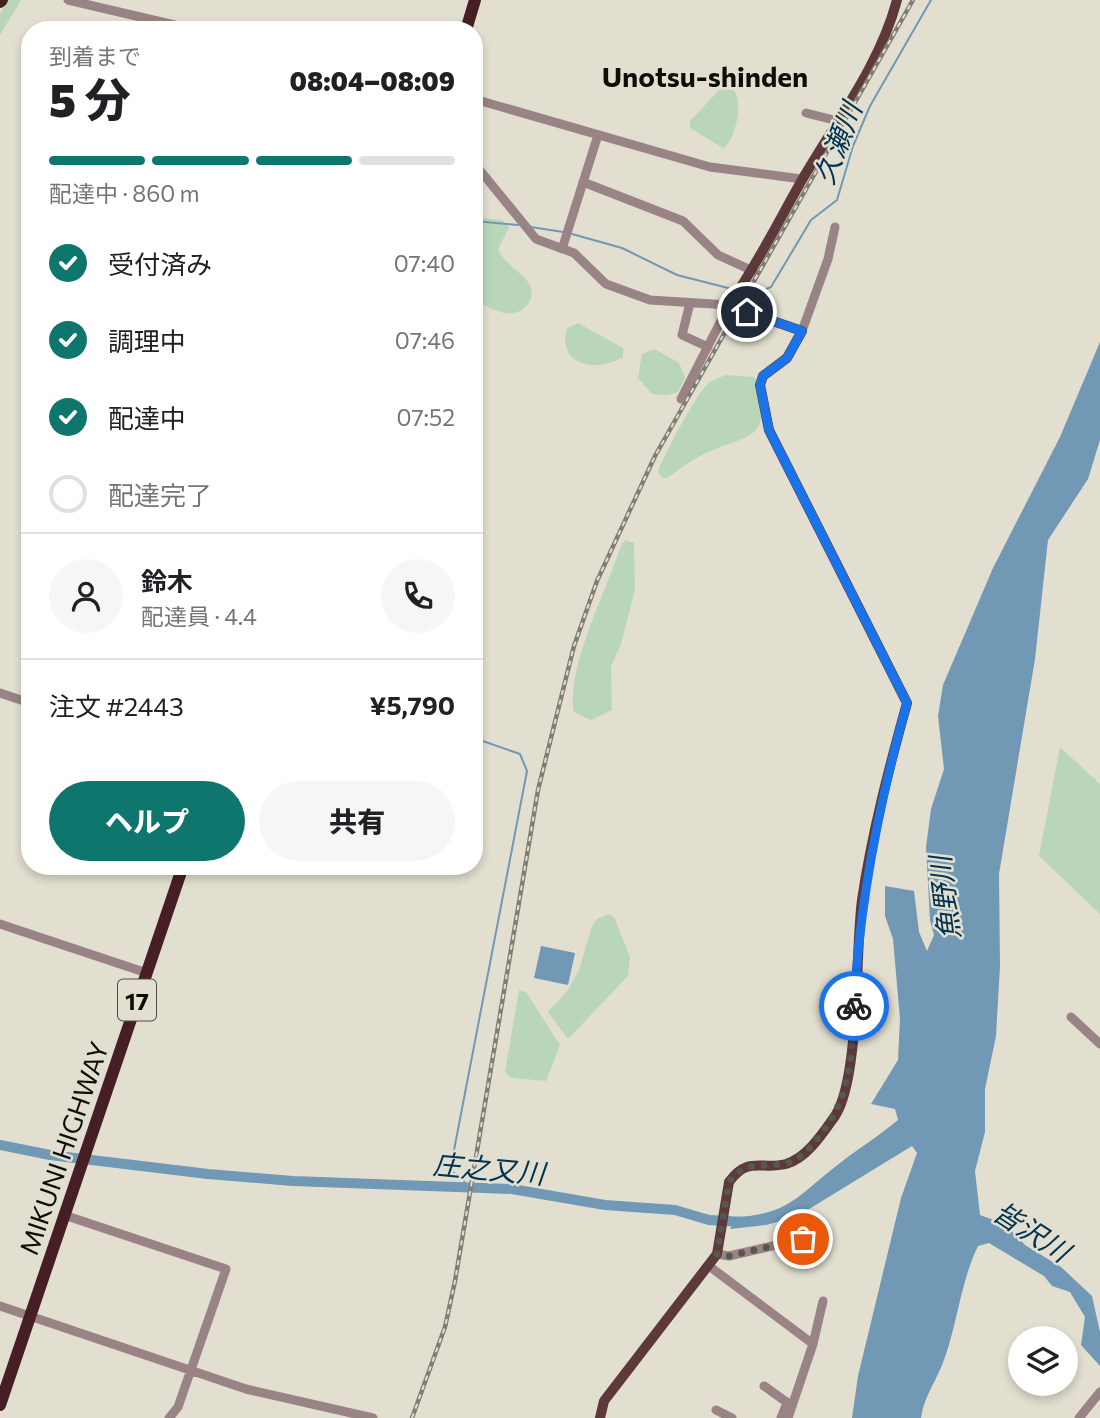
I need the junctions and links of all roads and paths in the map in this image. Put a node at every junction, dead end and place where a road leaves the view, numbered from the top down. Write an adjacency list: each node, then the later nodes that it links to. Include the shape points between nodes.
1 (68, 0): 4 (street)
2 (475, 0): 5 (highway)
3 (897, 0): 8 (main road, via 884,36)
4 (158, 21)
5 (469, 21)
6 (483, 102): 9 (street)
7 (806, 113): 8 (street)
8 (838, 121): 11 (main road)
9 (598, 135): 11 (street, via 710,167); 12 (street)
10 (483, 174): 14 (street, via 531,233)
11 (802, 179): 15 (main road)
12 (583, 182): 14 (street); 15 (street, via 683,221 718,256)
13 (835, 227): 19 (street)
14 (562, 249): 16 (street, via 574,253 596,278 628,294)
15 (752, 271): 17 (main road)
16 (690, 303): 17 (street); 20 (street, via 681,335)
17 (732, 306): 20 (street)
18 (747, 312): 19 (main road)
19 (802, 331): 31 (main road, via 787,358 763,376 760,385 769,430 907,703 870,853 856,950 844,1100 803,1155 785,1164 746,1165 729,1182)
20 (708, 347): 21 (street)
21 (681, 399)
22 (0, 693): 23 (street)
23 (21, 700)
24 (180, 875): 26 (highway, MIKUNI HIGHWAY / 17)
25 (0, 924): 26 (street)
26 (147, 973): 29 (highway, MIKUNI HIGHWAY / 17)
27 (1071, 1017): 28 (street)
28 (1100, 1044)
29 (64, 1215): 35 (highway, MIKUNI HIGHWAY / 17); 37 (street, via 226,1269)
30 (803, 1239): 31 (street, via 729,1256)
31 (717, 1254): 32 (main road)
32 (709, 1266): 36 (street); 45 (main road, via 604,1401)
33 (823, 1301): 36 (street)
34 (0, 1306): 35 (street)
35 (30, 1316): 37 (street); 41 (highway, MIKUNI HIGHWAY / 17)
36 (813, 1344): 40 (street)
37 (190, 1372): 43 (street, via 178,1407); 44 (street)
38 (764, 1386): 40 (street)
39 (1100, 1392): 49 (street)
40 (789, 1404): 47 (street); 48 (street)
41 (0, 1405)
42 (716, 1410): 46 (street)
43 (169, 1418)
44 (373, 1418)
45 (600, 1418)
46 (732, 1418)
47 (781, 1418)
48 (788, 1418)
49 (1079, 1418)

